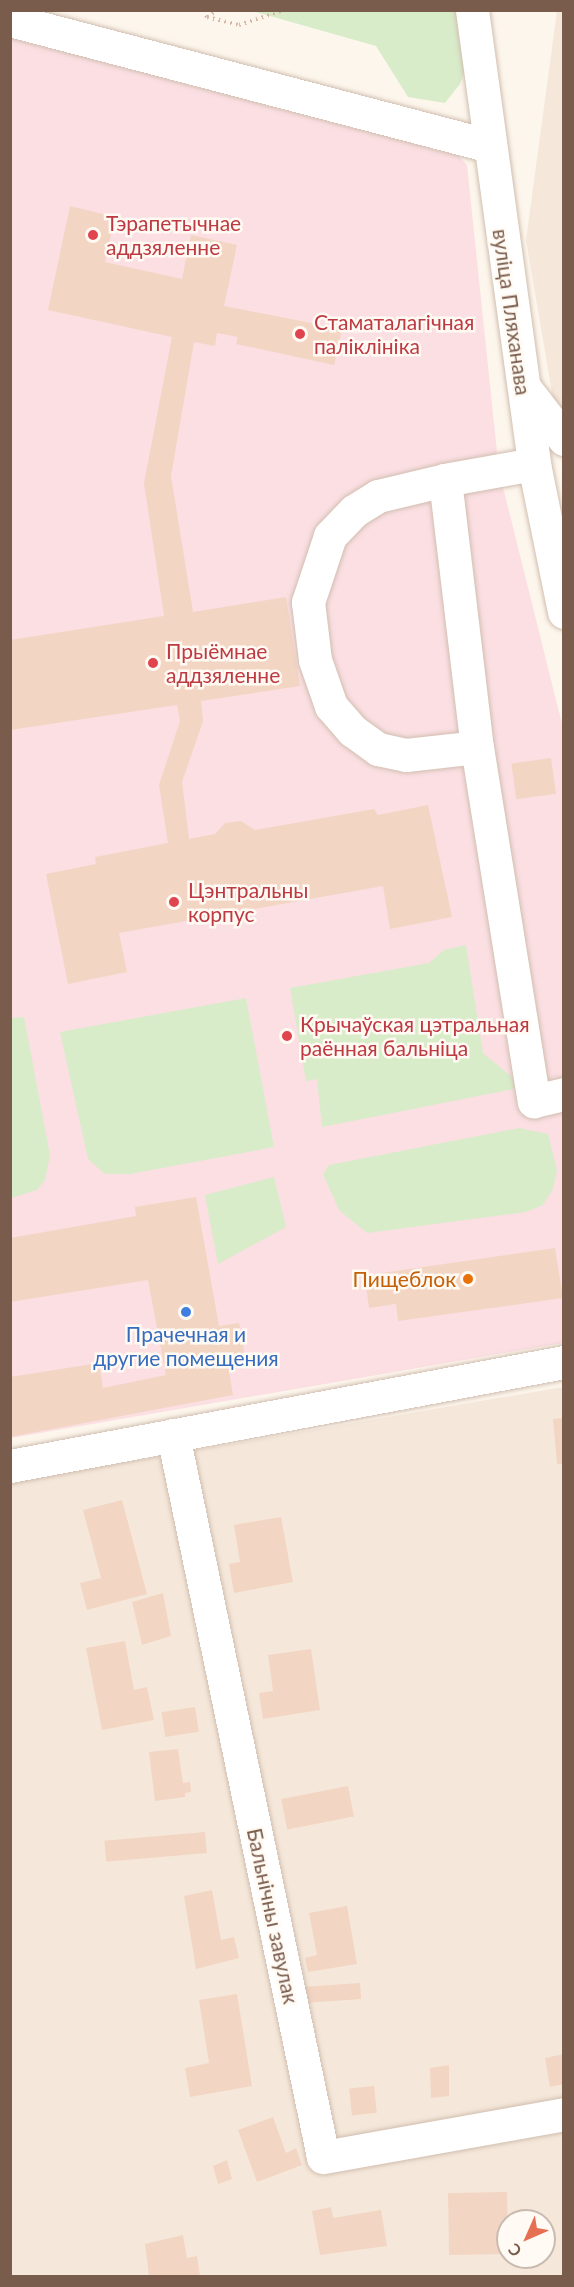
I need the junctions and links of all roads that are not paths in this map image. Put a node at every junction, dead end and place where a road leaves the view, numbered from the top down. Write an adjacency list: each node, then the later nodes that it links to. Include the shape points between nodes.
1 (472, 10): 3 (street, вуліца Пляханава)
2 (10, 20): 3 (street)
3 (489, 146): 4 (street, вуліца Пляханава)
4 (523, 386): 5 (street); 6 (street, вуліца Пляханава)
5 (564, 439)
6 (534, 464): 7 (street); 8 (street, вуліца Пляханава)
7 (445, 480): 9 (street); 9 (street, via 378,496 354,511 330,536 308,603 315,660 331,706 353,731 378,749 406,754)
8 (564, 612)
9 (477, 747): 10 (street, via 534,1101)
10 (564, 1094)
11 (564, 1362): 12 (street)
12 (173, 1435): 13 (street); 14 (street, Бальнічны завулак, via 323,2157)
13 (10, 1466)
14 (564, 2114)

